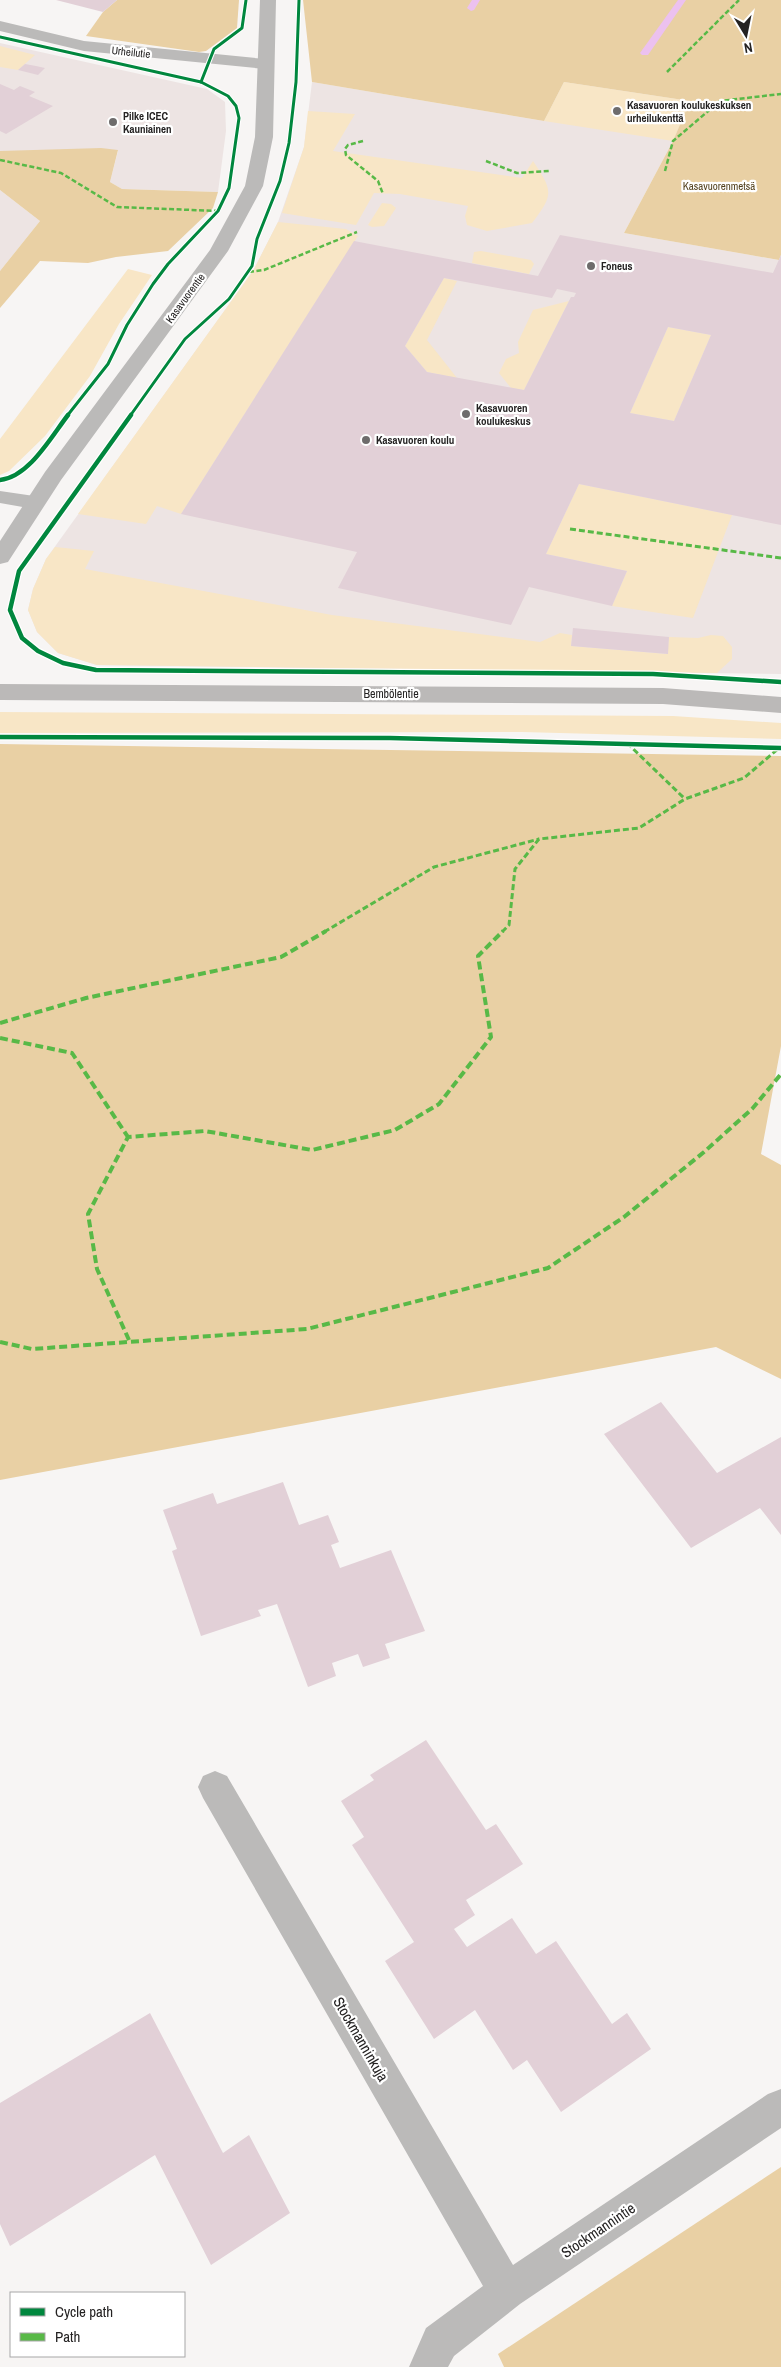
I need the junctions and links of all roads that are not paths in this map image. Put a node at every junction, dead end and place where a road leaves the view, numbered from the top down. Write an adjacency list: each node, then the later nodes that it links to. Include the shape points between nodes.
1 (268, 0): 3 (street, Kasavuorentie)
2 (0, 26): 3 (street, Urheilutie, via 84,46)
3 (265, 64): 5 (street, Kasavuorentie, via 262,153 254,186 241,214 220,251)
4 (0, 497): 5 (street)
5 (34, 502): 6 (street, Kasavuorentie)
6 (0, 557)
7 (0, 692): 8 (main road, Bembölentie, via 663,696)
8 (781, 705)
9 (215, 1787): 11 (street, Stockmanninkuja)
10 (781, 2107): 11 (street, Stockmannintie)
11 (507, 2292): 12 (street, Stockmannintie, via 440,2342)
12 (428, 2367)

